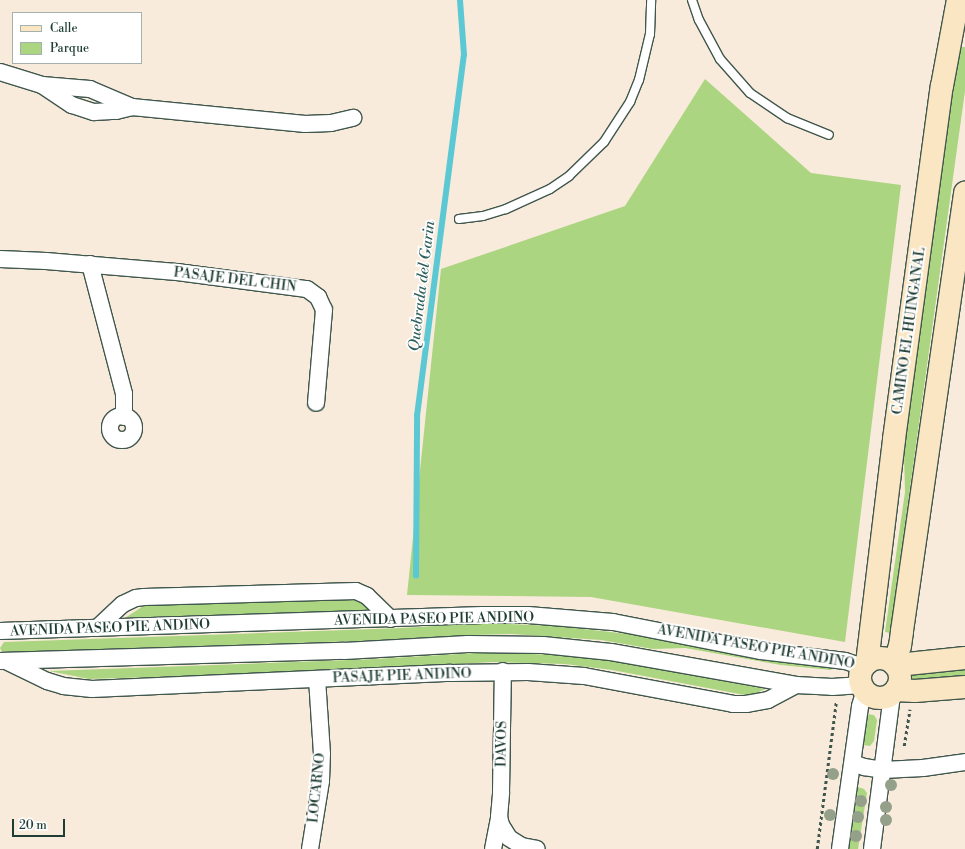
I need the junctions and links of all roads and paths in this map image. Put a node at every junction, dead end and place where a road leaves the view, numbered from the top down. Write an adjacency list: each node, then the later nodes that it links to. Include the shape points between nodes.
1 (651, 0): 11 (lane, via 650,34 639,80 630,102 604,142 569,176 543,193 506,209)
2 (692, 0): 9 (lane, via 699,20 720,59 750,93 787,118)
3 (958, 0): 4 (street, CAMINO EL HUINGANAL)
4 (959, 26): 24 (street, CAMINO EL HUINGANAL, via 942,86)
5 (0, 72): 6 (street)
6 (42, 85): 7 (street, via 90,89); 7 (street, via 88,111 109,112)
7 (132, 107): 8 (street, via 305,124)
8 (353, 118)
9 (829, 135)
10 (965, 192): 12 (street)
11 (460, 219)
12 (961, 240): 22 (street)
13 (0, 259): 14 (street, PASAJE DEL CHIN)
14 (90, 264): 15 (street, PASAJE DEL CHIN, via 301,287 313,293 324,310); 16 (street, via 124,394)
15 (316, 404)
16 (124, 417)
17 (392, 619): 18 (street, AVENIDA PASEO PIE ANDINO); 18 (street, via 367,596 356,591 152,596 136,598 123,604); 24 (street, AVENIDA PASEO PIE ANDINO, via 483,615 572,618 619,624 761,651 845,661)
18 (97, 628): 19 (street, AVENIDA PASEO PIE ANDINO)
19 (0, 631)
20 (965, 658): 22 (street)
21 (3, 661): 25 (street, PASAJE PIE ANDINO, via 47,681 78,688); 26 (street, AVENIDA PASEO PIE ANDINO, via 344,651 468,644 543,645 611,652)
22 (895, 665): 24 (street, via 884,658 878,658); 28 (street, via 900,676)
23 (503, 671): 25 (street, PASAJE PIE ANDINO); 26 (street, PASAJE PIE ANDINO, via 584,676 740,704 768,700); 33 (street, DAVOS)
24 (864, 676): 26 (street, AVENIDA PASEO PIE ANDINO, via 832,687); 28 (street, via 877,698); 31 (street, CAMINO EL HUINGANAL)
25 (317, 679): 35 (street, LOCARNO, via 322,754 321,781)
26 (796, 685)
27 (965, 687): 28 (street)
28 (894, 692): 32 (street)
29 (836, 702): 37 (path)
30 (965, 762): 32 (street)
31 (853, 763): 32 (street); 38 (street, CAMINO EL HUINGANAL)
32 (883, 770): 39 (street)
33 (499, 817): 34 (street, DAVOS, via 509,838); 36 (street, DAVOS)
34 (523, 848)
35 (310, 849)
36 (493, 849)
37 (817, 849)
38 (840, 849)
39 (872, 849)

